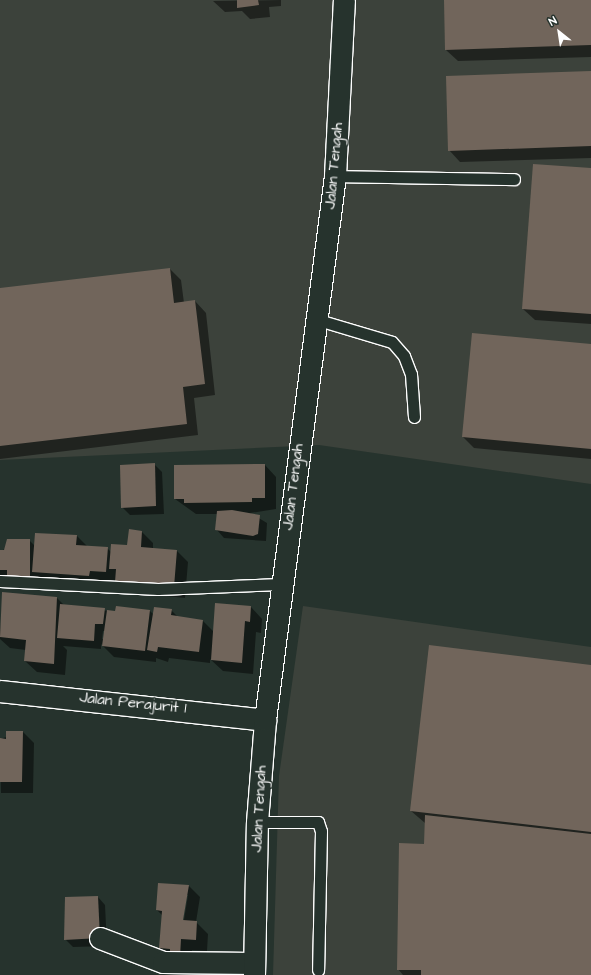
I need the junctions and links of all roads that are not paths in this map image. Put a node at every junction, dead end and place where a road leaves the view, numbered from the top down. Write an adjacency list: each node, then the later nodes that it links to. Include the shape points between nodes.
1 (344, 0): 2 (street, Jalan Tengah)
2 (335, 176): 3 (lane); 4 (street, Jalan Tengah)
3 (514, 179)
4 (314, 319): 5 (lane, via 392,342 404,356 411,374); 7 (street, Jalan Tengah)
5 (414, 417)
6 (0, 581): 7 (lane, via 158,589)
7 (280, 584): 9 (street, Jalan Tengah)
8 (0, 691): 9 (street, Jalan Perajurit 1)
9 (265, 720): 10 (street, Jalan Tengah)
10 (257, 822): 12 (street, Jalan Tengah); 13 (lane, via 318,822 321,831)
11 (100, 938): 12 (street, via 162,962)
12 (254, 969)
13 (318, 970)

